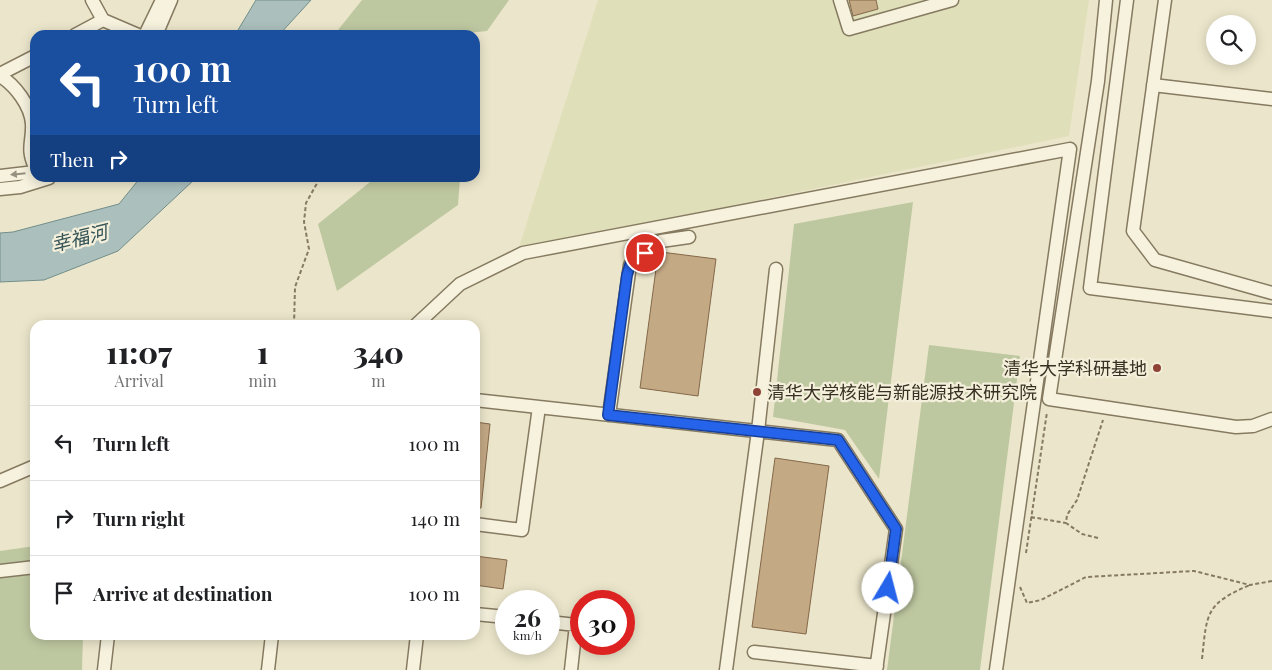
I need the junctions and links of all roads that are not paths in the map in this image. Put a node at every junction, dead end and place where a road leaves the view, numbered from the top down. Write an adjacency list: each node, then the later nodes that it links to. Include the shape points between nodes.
1 (92, 0): 9 (street)
2 (162, 0): 12 (street)
3 (171, 0): 13 (street)
4 (840, 0): 5 (street, via 849,29)
5 (952, 0)
6 (1106, 0): 31 (street, via 1098,81 1049,399 1236,427 1253,426)
7 (1128, 0): 26 (street, via 1090,288)
8 (1165, 0): 16 (street)
9 (103, 20): 10 (street); 11 (street)
10 (84, 30)
11 (126, 30)
12 (147, 30)
13 (158, 30)
14 (30, 59): 15 (street)
15 (0, 75): 18 (street, via 11,83)
16 (1153, 84): 17 (street); 25 (street, via 1133,231 1154,260)
17 (1272, 99)
18 (30, 117)
19 (30, 173): 20 (street, one-way to 20)
20 (0, 176)
21 (36, 182): 22 (street)
22 (0, 189)
23 (689, 236): 30 (street, via 661,241 630,265)
24 (776, 269): 32 (street)
25 (1272, 292)
26 (1272, 311)
27 (421, 320): 51 (street, via 460,284 523,253 1070,149)
28 (480, 401): 29 (street)
29 (539, 407): 30 (street); 35 (street, via 522,530)
30 (608, 415): 32 (street)
31 (1272, 418)
32 (758, 431): 45 (street, via 838,440 896,529); 50 (street)
33 (30, 468): 34 (street)
34 (0, 482)
35 (480, 525)
36 (30, 567): 37 (street)
37 (0, 570)
38 (480, 614): 39 (street)
39 (495, 616)
40 (560, 623): 49 (street, via 576,625)
41 (107, 640): 46 (street)
42 (271, 640): 47 (street)
43 (417, 640): 48 (street)
44 (754, 652): 45 (street)
45 (877, 668)
46 (104, 670)
47 (268, 670)
48 (413, 670)
49 (571, 670)
50 (726, 670)
51 (996, 670)

